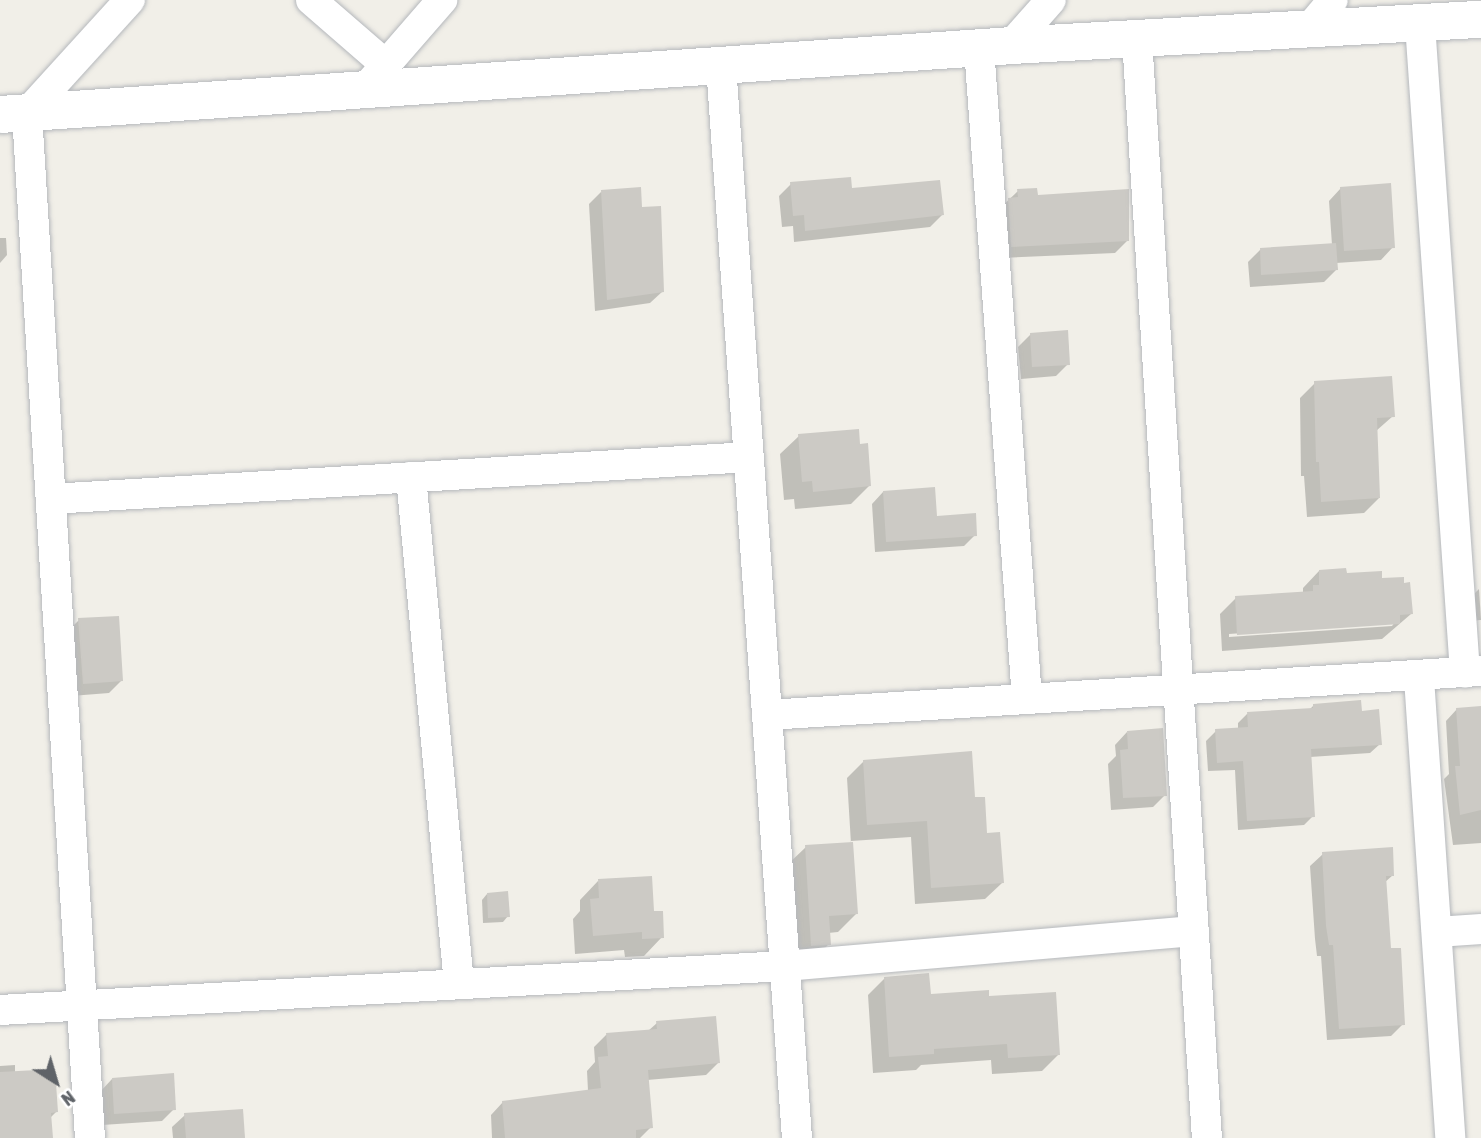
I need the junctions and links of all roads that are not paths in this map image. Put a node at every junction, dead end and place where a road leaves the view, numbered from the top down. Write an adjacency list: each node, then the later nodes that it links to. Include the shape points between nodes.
1 (130, 0): 13 (street)
2 (311, 0): 12 (street)
3 (442, 0): 12 (street)
4 (1051, 0): 10 (street)
5 (1333, 0): 8 (street)
6 (1481, 19): 7 (street)
7 (1420, 24): 8 (street); 17 (street)
8 (1307, 31): 9 (street)
9 (1137, 39): 10 (street); 19 (street)
10 (995, 47): 11 (street); 20 (street)
11 (720, 65): 12 (street); 14 (street)
12 (374, 78): 13 (street)
13 (14, 113): 16 (street)
14 (749, 457): 15 (street); 21 (street)
15 (411, 478): 16 (street); 26 (street)
16 (51, 499): 27 (street)
17 (1473, 672): 18 (street)
18 (1419, 678): 19 (street); 24 (street)
19 (1178, 688): 20 (street); 23 (street)
20 (1027, 698): 21 (street)
21 (767, 715): 25 (street)
22 (1481, 929): 24 (street)
23 (1194, 931): 25 (street); 31 (street)
24 (1437, 932): 32 (street)
25 (785, 966): 26 (street); 30 (street)
26 (459, 984): 27 (street)
27 (82, 1004): 28 (street); 29 (street)
28 (0, 1010)
29 (90, 1138)
30 (797, 1138)
31 (1207, 1138)
32 (1451, 1138)

